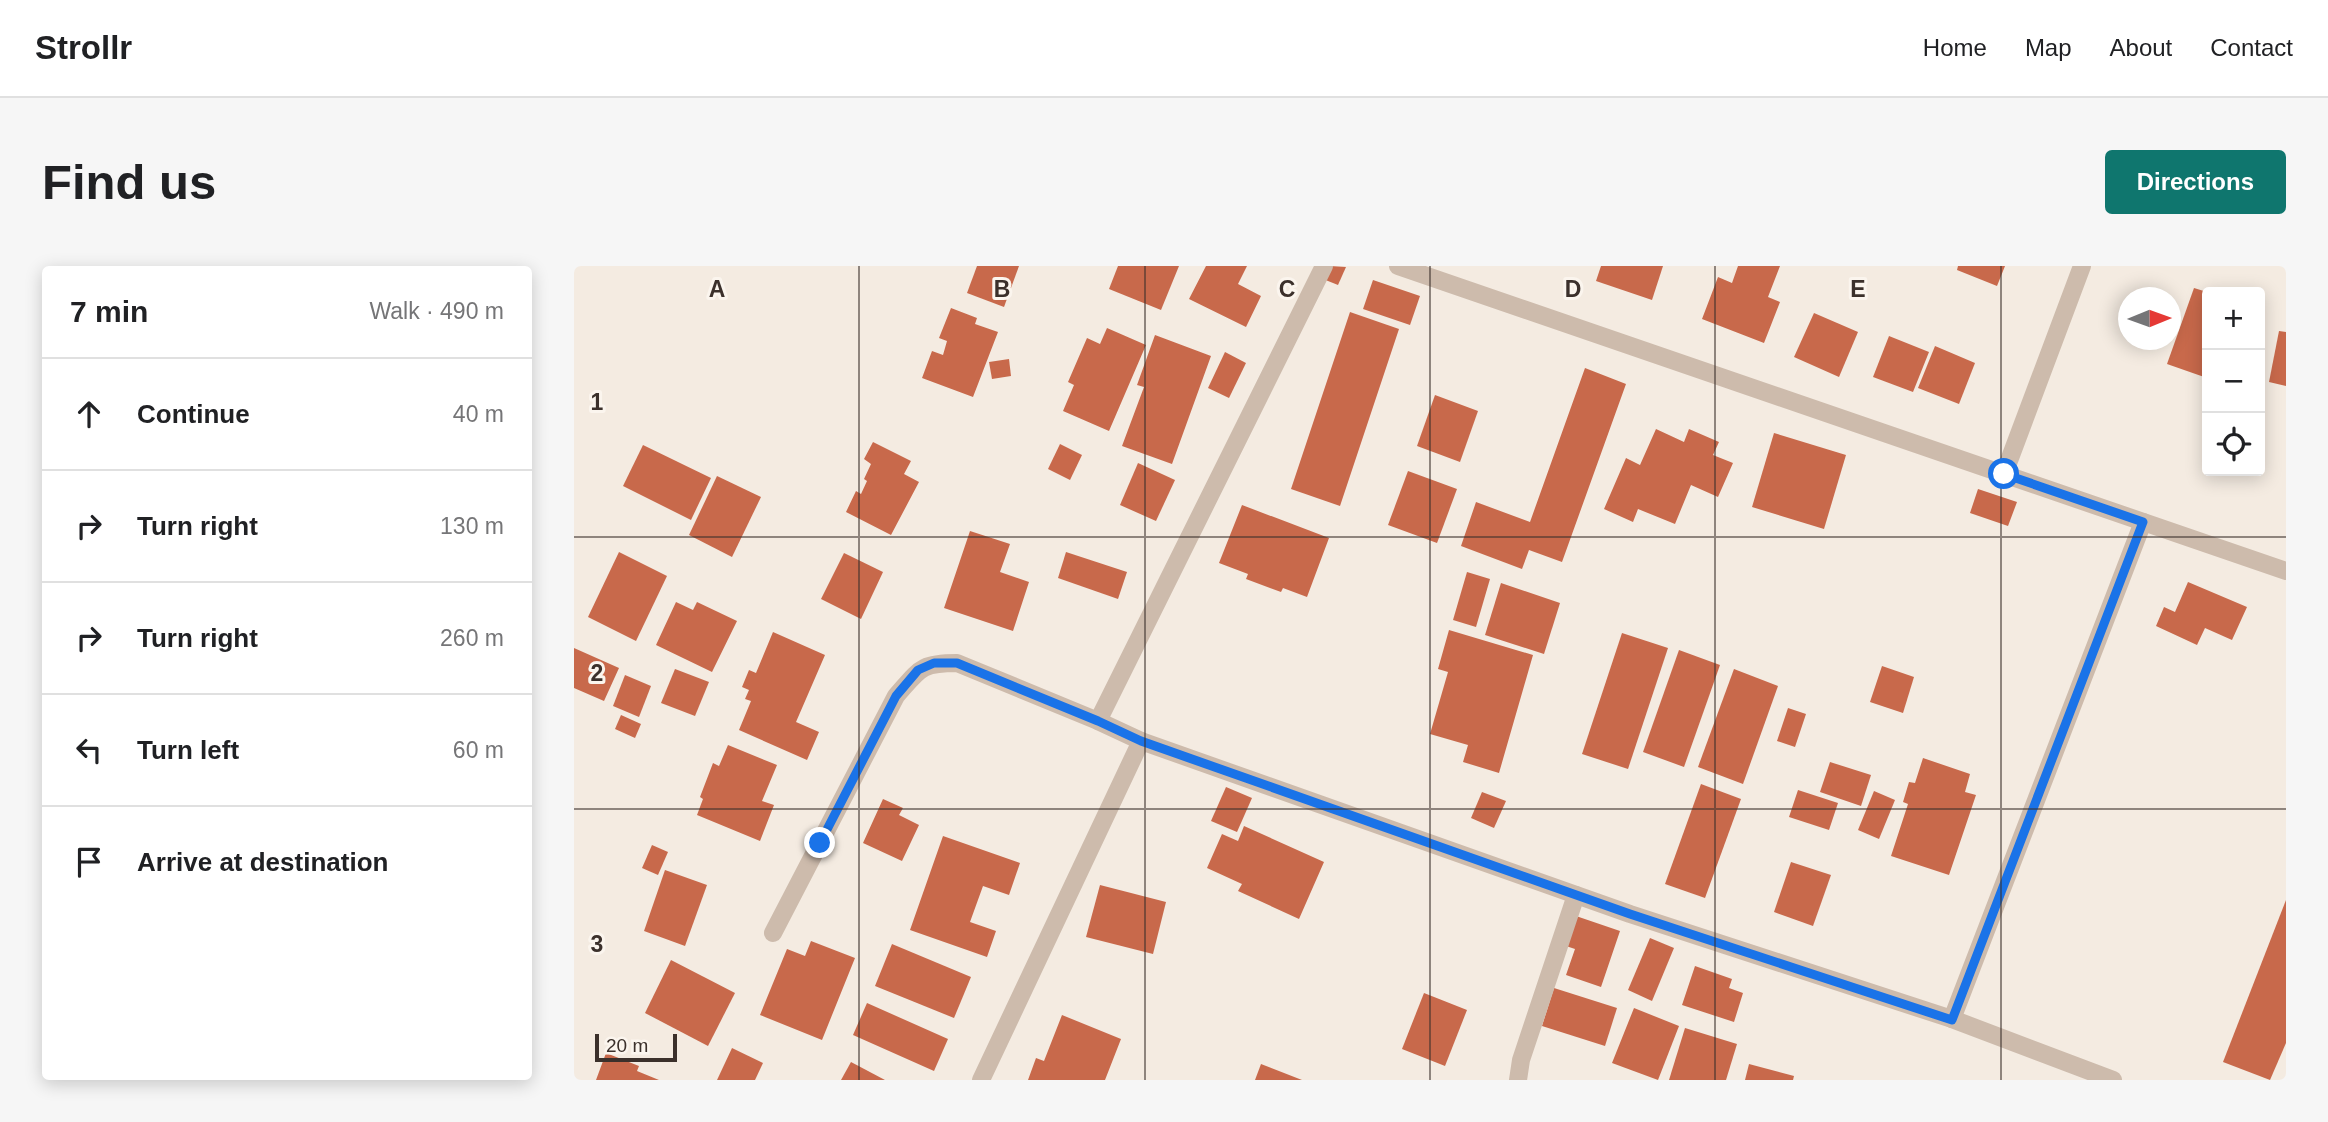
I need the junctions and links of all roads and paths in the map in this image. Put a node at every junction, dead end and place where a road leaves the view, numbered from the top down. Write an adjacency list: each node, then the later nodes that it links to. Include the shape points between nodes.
1 (1324, 266): 7 (street)
2 (1398, 266): 4 (street)
3 (2082, 266): 4 (street)
4 (2004, 474): 5 (street)
5 (2143, 522): 6 (street); 11 (street)
6 (2286, 571)
7 (1098, 721): 8 (street); 10 (street, via 957,663 934,663 918,670 896,696)
8 (1141, 741): 9 (street); 12 (street)
9 (1576, 895): 11 (street); 13 (street)
10 (773, 933)
11 (1952, 1020): 14 (street)
12 (981, 1080)
13 (1518, 1080)
14 (2113, 1080)

